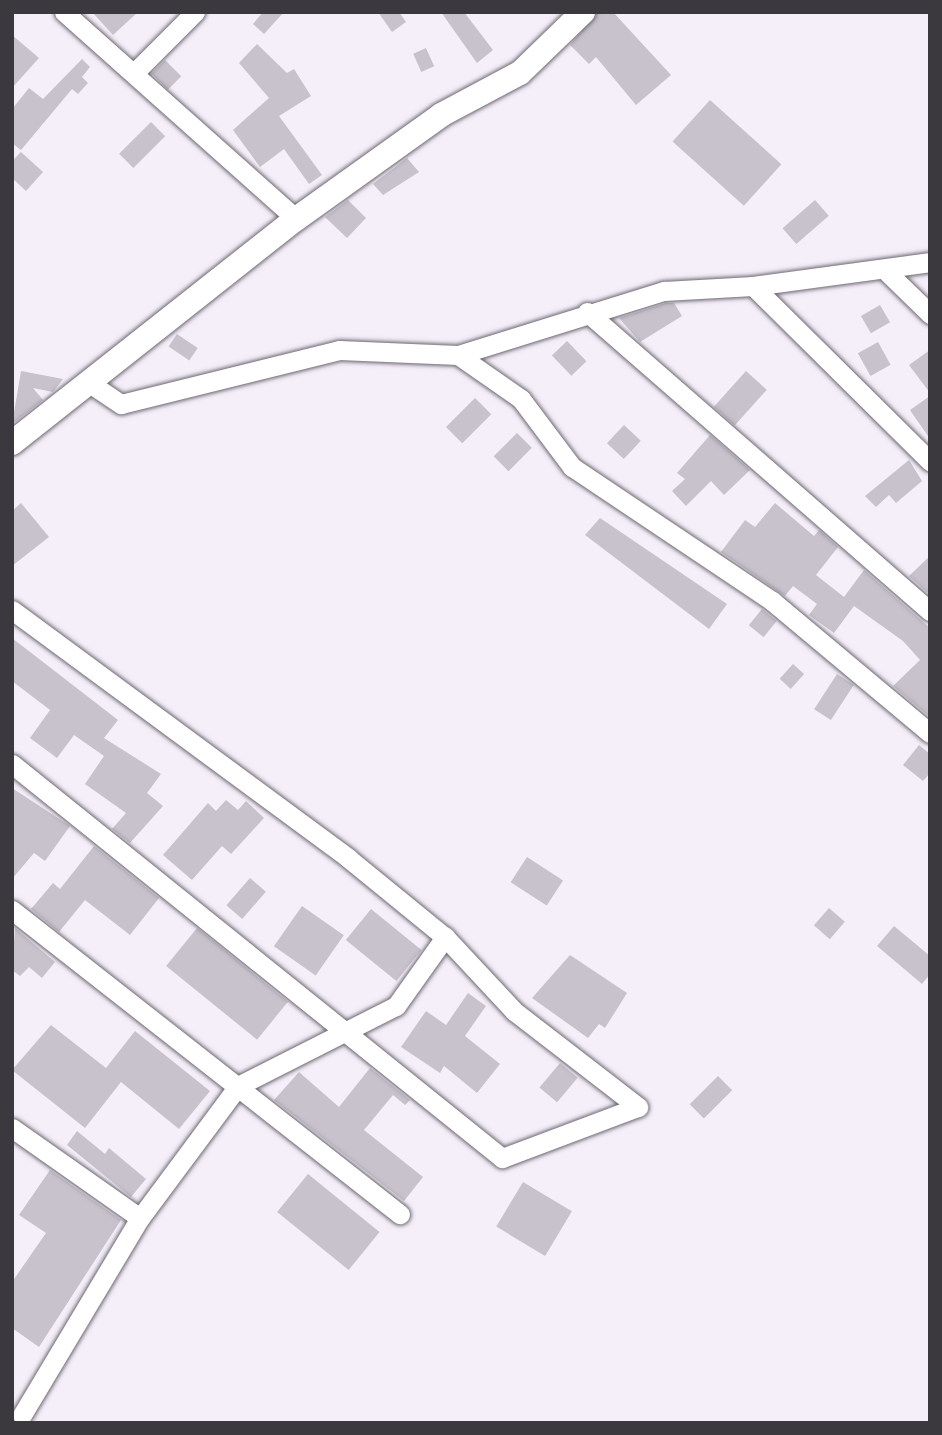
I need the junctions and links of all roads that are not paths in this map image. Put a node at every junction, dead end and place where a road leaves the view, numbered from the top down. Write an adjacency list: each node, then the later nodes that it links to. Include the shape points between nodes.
1 (64, 12): 4 (street)
2 (195, 12): 4 (street)
3 (583, 12): 5 (street, via 520,73 441,115)
4 (135, 72): 5 (street)
5 (296, 219): 12 (street)
6 (930, 261): 7 (street)
7 (886, 271): 8 (street); 10 (street)
8 (753, 286): 9 (street, via 664,291); 14 (street)
9 (587, 312): 11 (street); 16 (street)
10 (930, 314)
11 (458, 355): 12 (street, via 340,350 121,404); 17 (street, via 521,399 572,467 772,601)
12 (91, 384): 13 (street)
13 (12, 443)
14 (930, 461)
15 (12, 610): 20 (street)
16 (930, 611)
17 (930, 733)
18 (12, 764): 21 (street)
19 (12, 910): 22 (street)
20 (445, 937): 21 (street, via 396,1006); 21 (street, via 514,1011 638,1107 502,1158)
21 (345, 1032): 22 (street)
22 (238, 1086): 24 (street); 25 (street)
23 (12, 1128): 25 (street)
24 (400, 1214)
25 (139, 1218): 26 (street)
26 (22, 1415)

